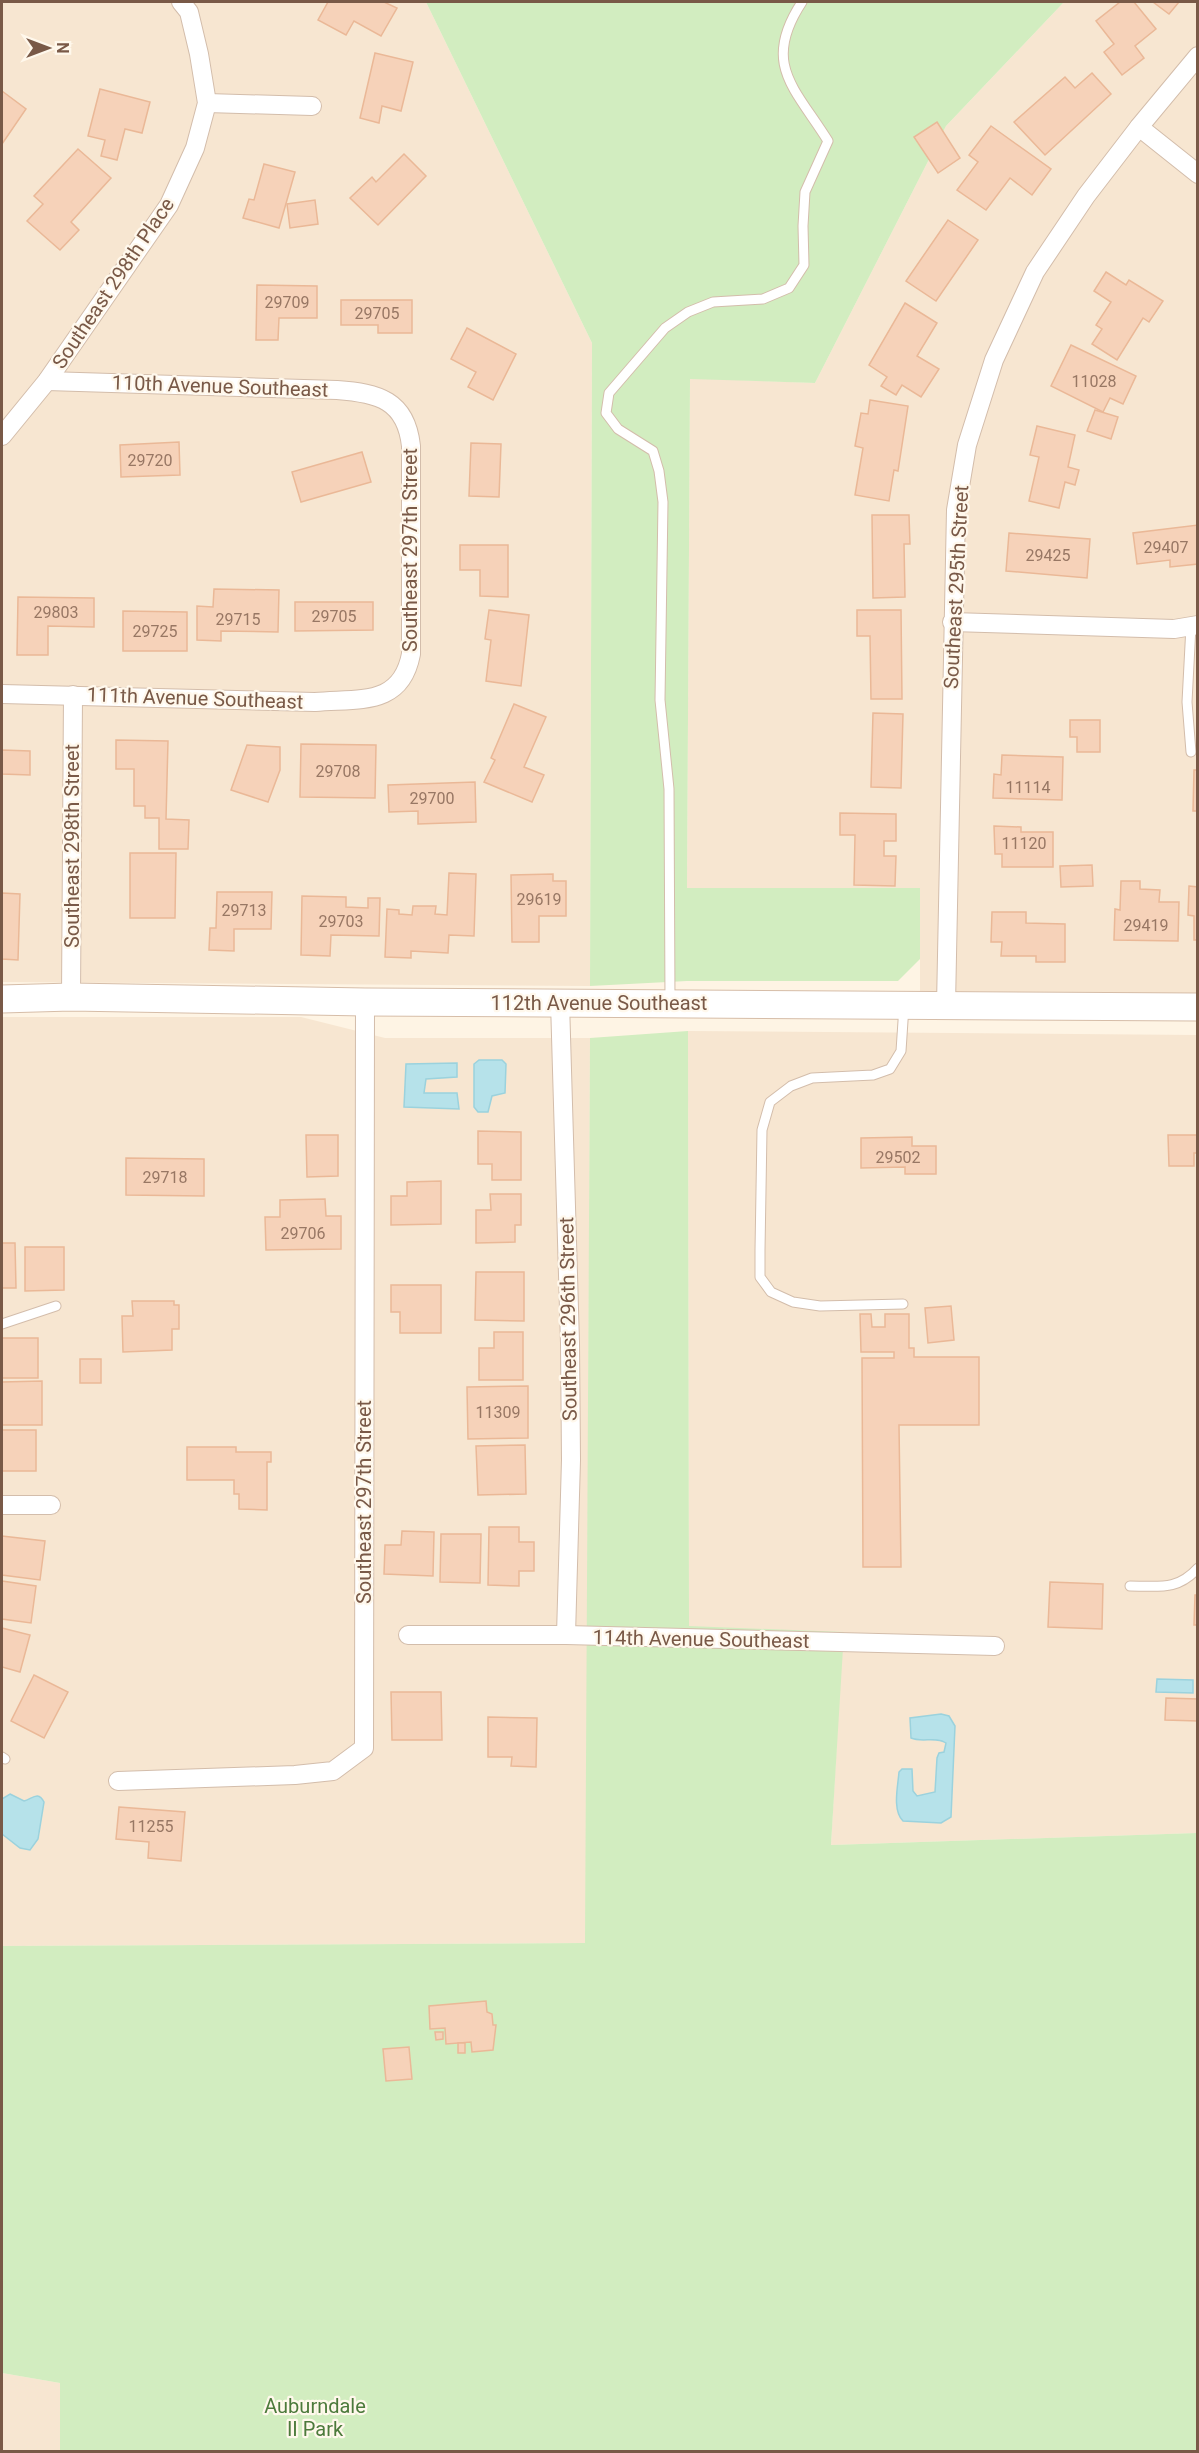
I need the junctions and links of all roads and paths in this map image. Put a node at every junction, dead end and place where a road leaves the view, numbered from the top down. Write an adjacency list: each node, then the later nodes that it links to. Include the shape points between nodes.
1 (802, 2): 21 (lane, via 789,21 782,46 783,67 828,141 805,192 804,265 789,288 763,299 713,302 688,312 665,328 609,393 606,413 618,429 652,451 663,502 660,700 669,789)
2 (185, 7): 4 (street, Southeast 298th Place, via 199,54)
3 (1197, 56): 6 (street, Southeast 295th Street)
4 (207, 103): 5 (street); 8 (street, Southeast 298th Place, via 195,148 169,205)
5 (312, 106)
6 (1139, 127): 7 (street); 11 (street, Southeast 295th Street, via 1035,272 994,360 966,445 958,500)
7 (1197, 174)
8 (47, 381): 9 (street, 110th Avenue Southeast, via 337,390 369,394); 10 (street, Southeast 298th Place)
9 (392, 404): 13 (street, Southeast 297th Street, via 406,422 411,446 412,645 406,674)
10 (2, 436)
11 (952, 622): 12 (street, via 1174,629); 23 (street, Southeast 295th Street)
12 (1194, 626): 16 (lane, via 1187,702)
13 (388, 693): 15 (street, 111th Avenue Southeast, via 315,702)
14 (2, 694): 15 (street, 111th Avenue Southeast)
15 (73, 695): 17 (street, Southeast 298th Street)
16 (1191, 752)
17 (71, 997): 18 (street, 112th Avenue Southeast); 19 (street, 112th Avenue Southeast)
18 (2, 999)
19 (365, 1002): 20 (street, 112th Avenue Southeast); 35 (street, Southeast 297th Street, via 364,1748 333,1771)
20 (560, 1002): 21 (street, 112th Avenue Southeast); 33 (street, Southeast 296th Street, via 570,1343)
21 (670, 1003): 22 (street, 112th Avenue Southeast)
22 (904, 1005): 23 (street, 112th Avenue Southeast); 25 (lane, via 901,1051 890,1069 873,1075 812,1078 791,1086 770,1102 762,1130 760,1250 760,1277 771,1292 792,1302 820,1306)
23 (946, 1005): 24 (street, 112th Avenue Southeast)
24 (1197, 1007)
25 (903, 1304)
26 (56, 1306): 27 (lane)
27 (2, 1324)
28 (51, 1504): 29 (street)
29 (2, 1505)
30 (1197, 1568): 31 (lane, via 1186,1581 1169,1586)
31 (1130, 1586)
32 (408, 1635): 33 (street, 114th Avenue Southeast)
33 (566, 1635): 34 (street, 114th Avenue Southeast)
34 (995, 1646)
35 (118, 1780)

